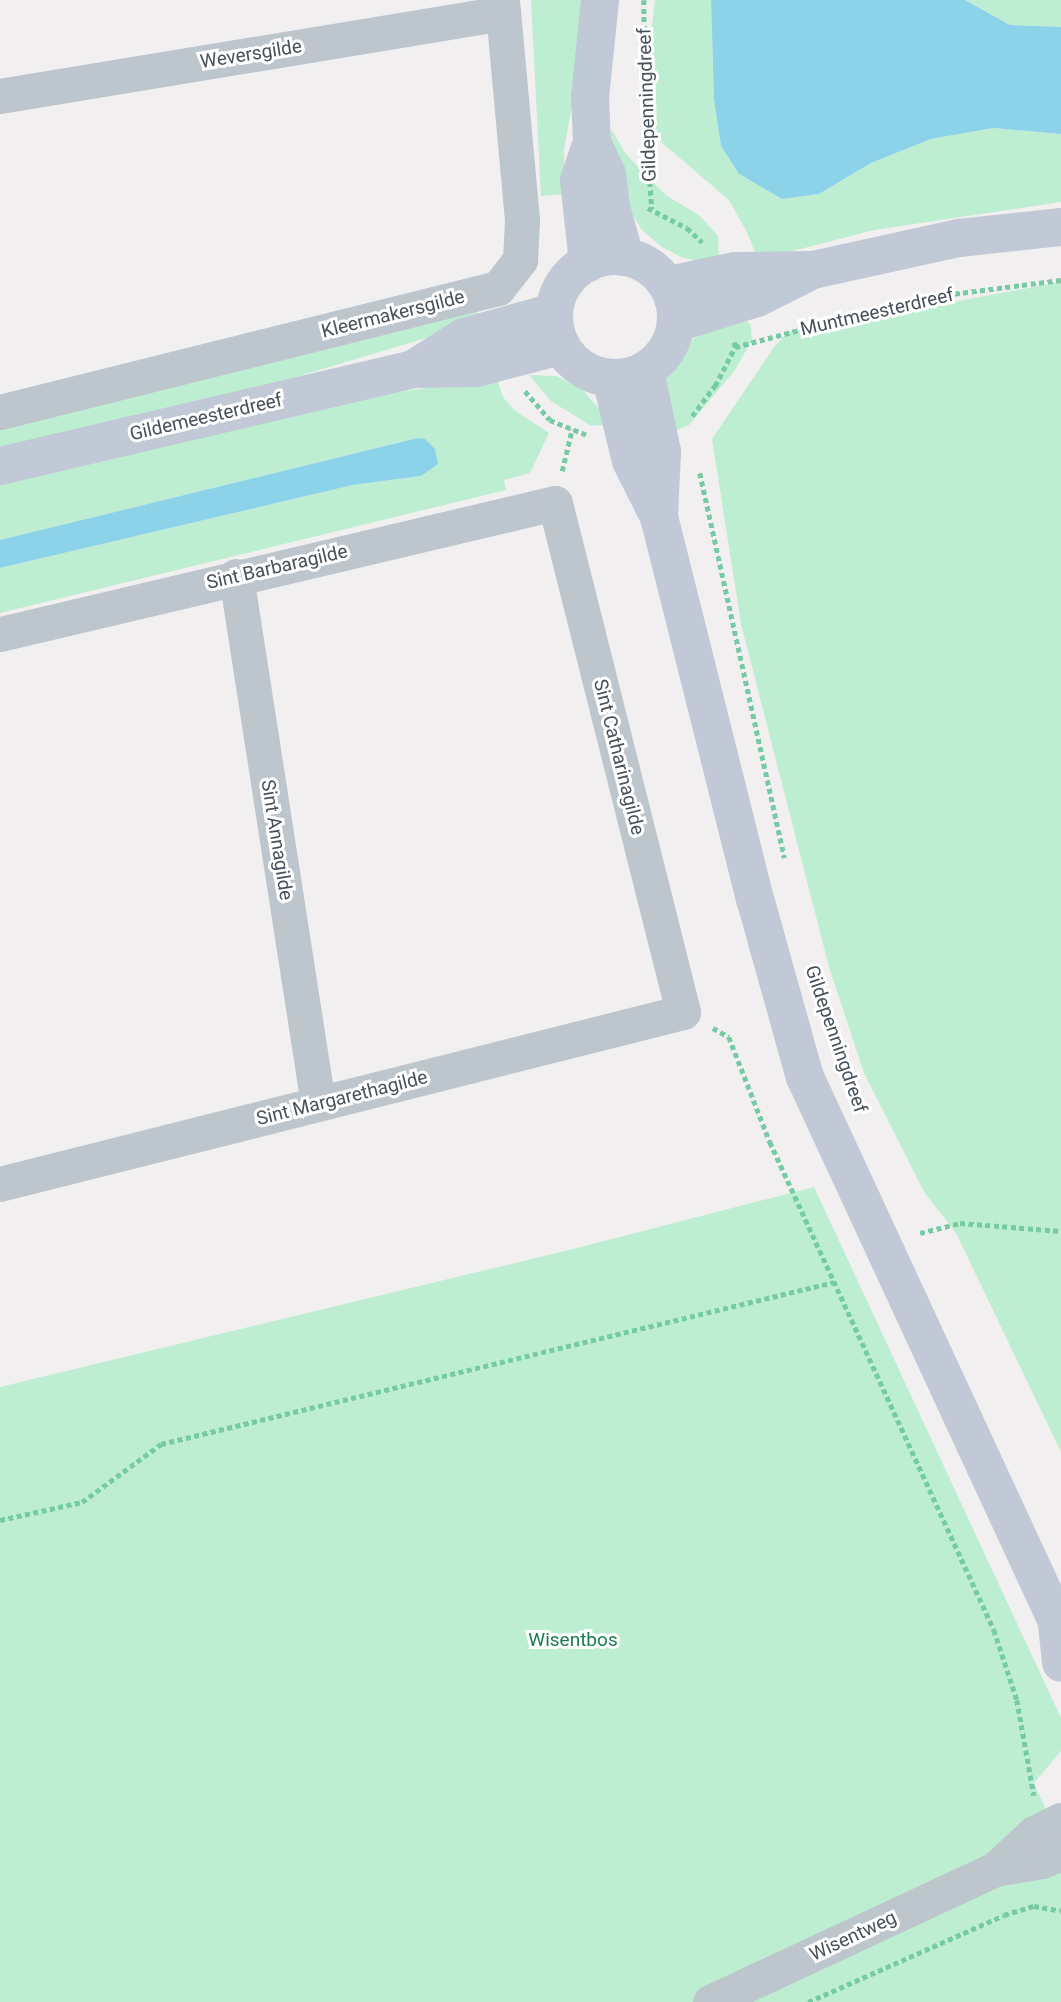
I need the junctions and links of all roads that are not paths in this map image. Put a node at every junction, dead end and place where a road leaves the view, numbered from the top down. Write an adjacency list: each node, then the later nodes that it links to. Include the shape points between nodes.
1 (600, 0): 5 (main road, via 590,97 592,142 579,180)
2 (502, 6): 3 (street, Weversgilde); 12 (street, Kleermakersgilde, via 522,220 520,260 498,288)
3 (0, 96)
4 (1061, 227): 6 (main road, via 959,238)
5 (607, 260): 7 (main road, via 649,267); 9 (main road, via 565,283)
6 (813, 270): 7 (main road, via 735,271); 8 (main road, via 757,298)
7 (668, 285): 8 (main road)
8 (676, 323): 11 (main road, via 670,346 655,364)
9 (557, 329): 10 (main road, Gildemeesterdreef, via 464,337); 10 (main road, Gildemeesterdreef, via 515,358 476,368); 11 (main road, via 582,368)
10 (413, 369): 13 (main road, Gildemeesterdreef)
11 (628, 374): 20 (main road, Gildepenningdreef, via 640,432 662,453 659,517 805,1077)
12 (0, 412)
13 (0, 466)
14 (555, 503): 15 (street, Sint Barbaragilde); 17 (street, Sint Catharinagilde)
15 (236, 576): 16 (street, Sint Barbaragilde); 18 (street, Sint Annagilde)
16 (0, 634)
17 (684, 1012): 18 (street, Sint Margarethagilde)
18 (318, 1104): 19 (street, Sint Margarethagilde)
19 (3, 1175)
20 (1059, 1627): 21 (main road, Gildepenningdreef)
21 (1061, 1663)
22 (1057, 1833): 23 (street, Wisentweg, via 1042,1861 995,1869)
23 (710, 2002)

